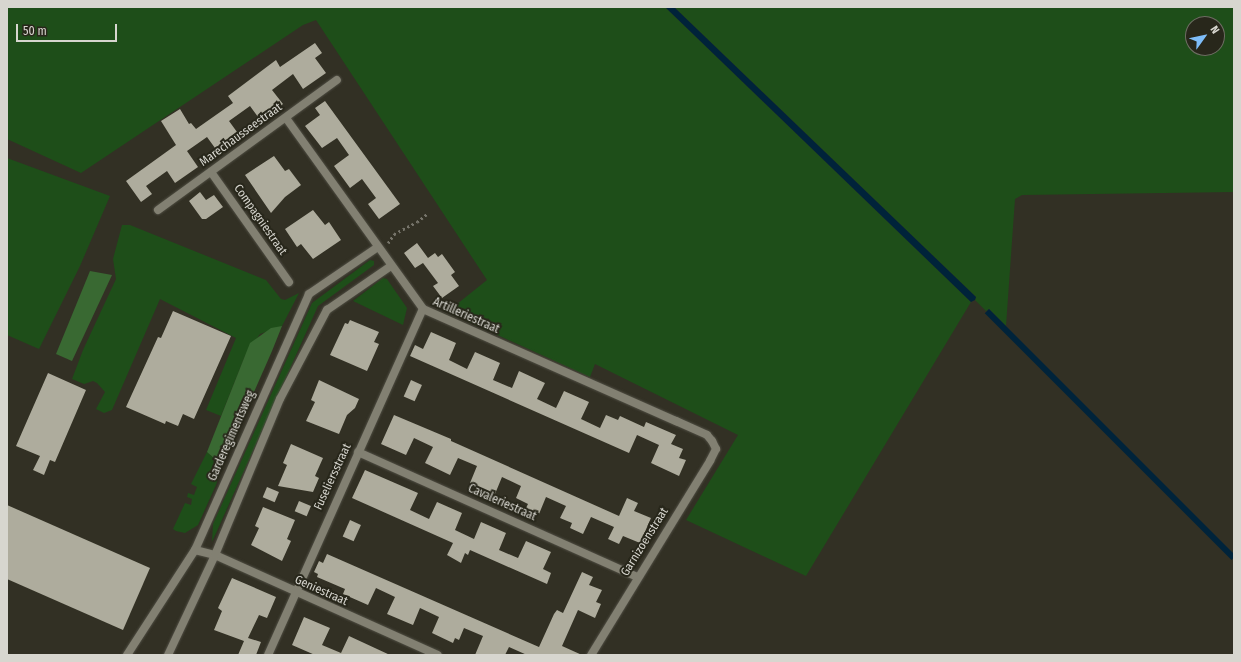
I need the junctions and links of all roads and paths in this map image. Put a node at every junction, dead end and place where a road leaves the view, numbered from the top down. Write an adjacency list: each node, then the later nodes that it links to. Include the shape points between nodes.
1 (337, 80): 2 (street, Marechausseestraat)
2 (286, 118): 3 (street, Marechausseestraat); 6 (street, Artilleriestraat)
3 (211, 172): 4 (street, Marechausseestraat); 9 (street, Compagniestraat)
4 (158, 210)
5 (428, 213): 7 (path, via 394,234)
6 (378, 247): 7 (street, Artilleriestraat); 13 (street, Garderegimentsweg, via 309,294)
7 (383, 255): 8 (street, Artilleriestraat)
8 (391, 266): 10 (street, Artilleriestraat); 14 (street, via 327,310 280,399)
9 (289, 282)
10 (423, 309): 11 (street, Artilleriestraat, via 708,435); 12 (street, Fuseliersstraat)
11 (712, 441): 15 (street, Garnizoenstraat, via 716,449 710,461)
12 (358, 452): 15 (street, Cavaleriestraat); 16 (street, Fuseliersstraat)
13 (195, 550): 14 (street, Geniestraat); 17 (street, Garderegimentsweg)
14 (215, 556): 16 (street, Geniestraat); 18 (street)
15 (637, 577): 21 (street, Garnizoenstraat)
16 (295, 593): 19 (street, Fuseliersstraat); 20 (street, Geniestraat)
17 (127, 655)
18 (168, 655)
19 (268, 655)
20 (438, 655)
21 (591, 655)

